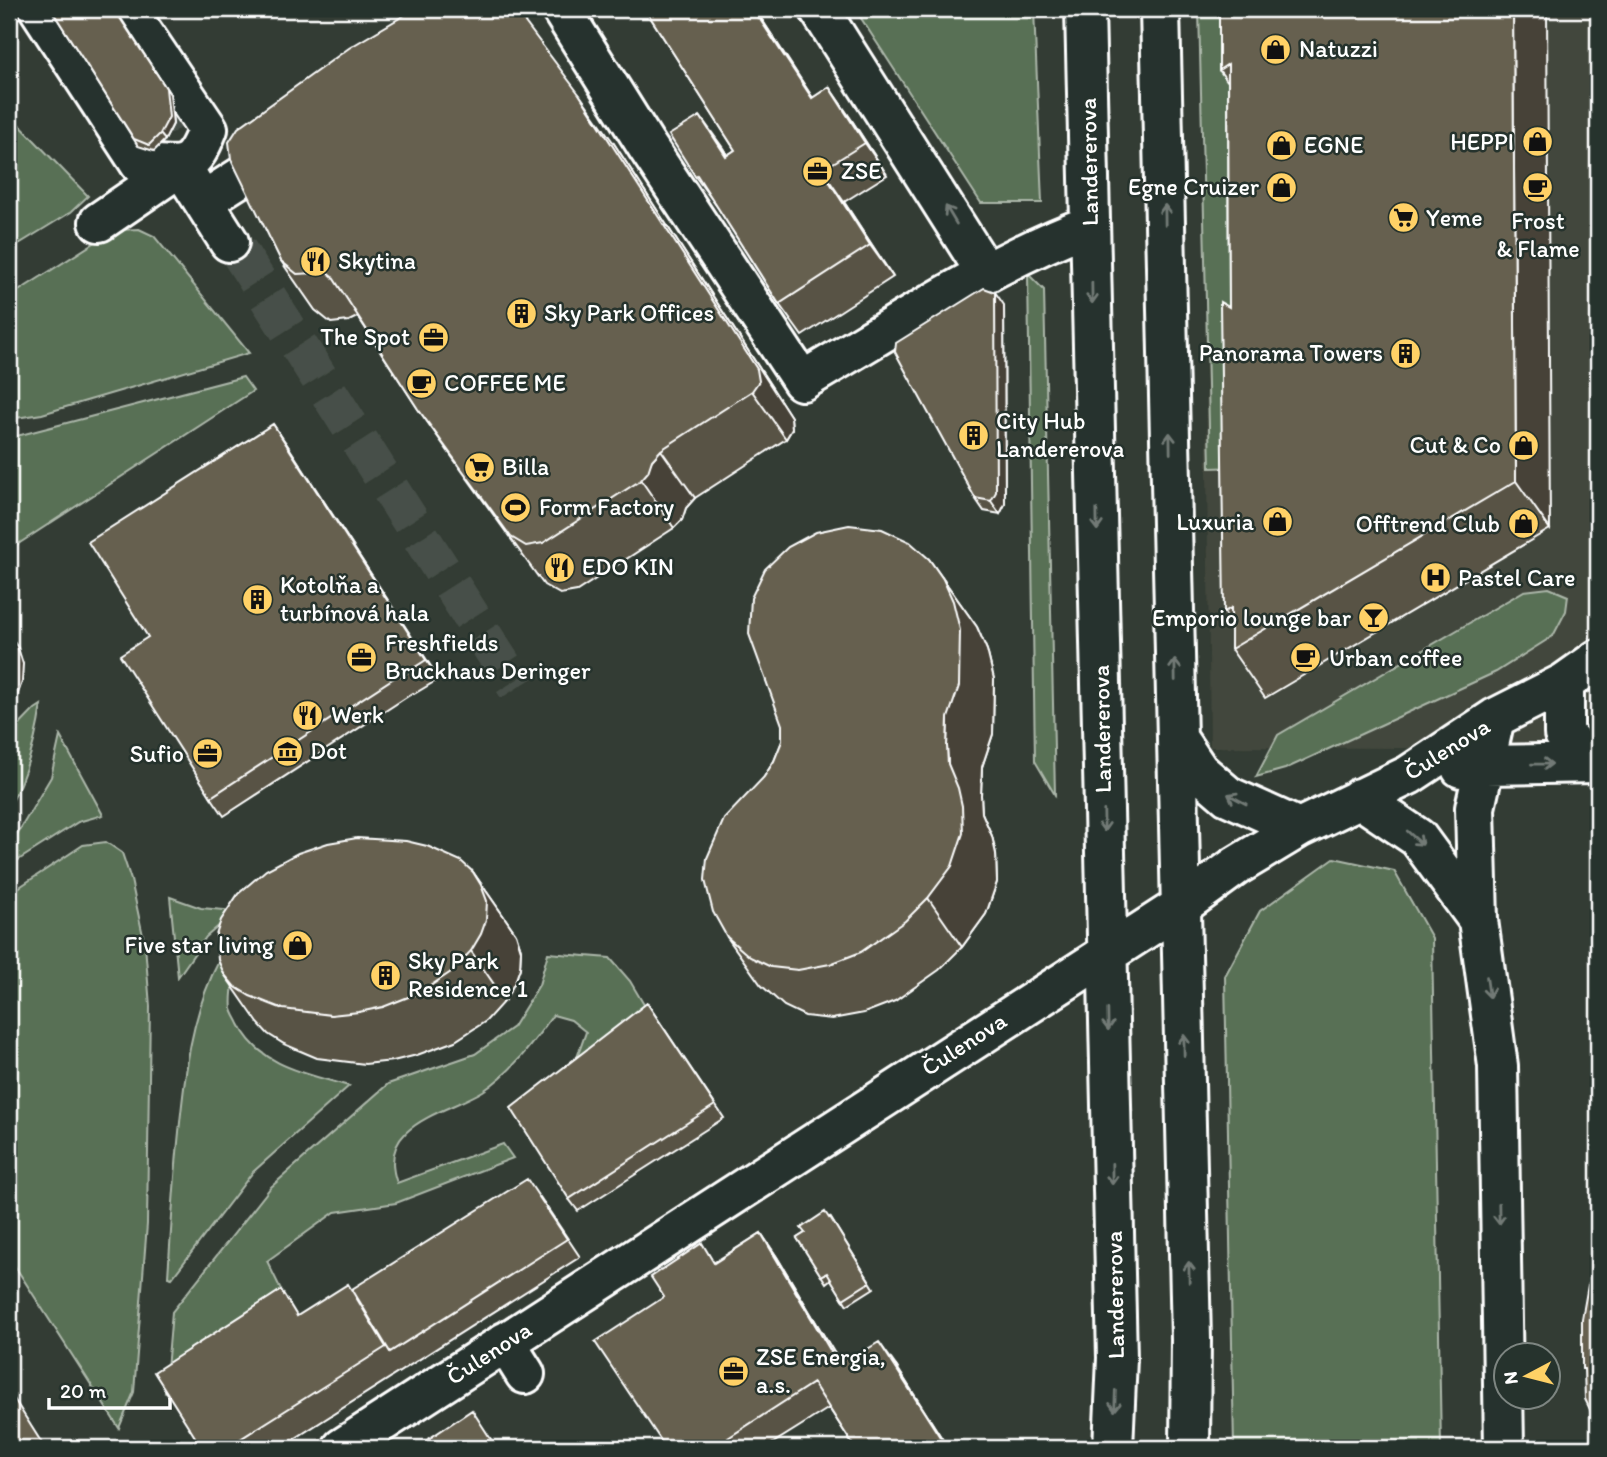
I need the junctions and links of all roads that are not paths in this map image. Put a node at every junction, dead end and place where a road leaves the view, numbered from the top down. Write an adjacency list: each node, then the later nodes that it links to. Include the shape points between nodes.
1 (39, 9): 8 (street, via 140,164)
2 (127, 9): 8 (street, via 208,130 198,155)
3 (561, 9): 13 (street, via 802,381)
4 (819, 9): 13 (street, one-way to 4)
5 (1086, 9): 11 (street, Landererova)
6 (1160, 9): 17 (street, one-way to 6)
7 (308, 134): 9 (street)
8 (181, 166): 9 (street); 10 (street)
9 (203, 201): 12 (street)
10 (99, 222)
11 (1090, 225): 13 (street); 25 (street, Landererova, one-way to 25)
12 (229, 242)
13 (986, 273)
14 (1598, 659): 15 (street, Čulenova)
15 (1563, 683): 16 (street, Čulenova); 18 (street, via 1564,734)
16 (1495, 718): 19 (street); 20 (street, Čulenova)
17 (1177, 738): 22 (street, one-way to 17, via 1228,796 1199,771); 23 (street)
18 (1595, 763): 19 (street, one-way to 18)
19 (1485, 765): 20 (street); 24 (street, via 1475,808)
20 (1409, 775): 21 (street, Čulenova)
21 (1359, 799): 22 (street, Čulenova); 24 (street, one-way to 24, via 1418,838)
22 (1299, 828): 23 (street, Čulenova)
23 (1181, 906): 25 (street, Čulenova); 30 (street, one-way to 23)
24 (1478, 919): 31 (street, one-way to 31, via 1498,1066)
25 (1107, 951): 26 (street, Čulenova); 29 (street, Landererova, one-way to 29, via 1116,1359)
26 (505, 1342): 27 (street); 28 (street, Čulenova)
27 (526, 1374)
28 (342, 1448)
29 (1113, 1448)
30 (1190, 1448)
31 (1504, 1448)

